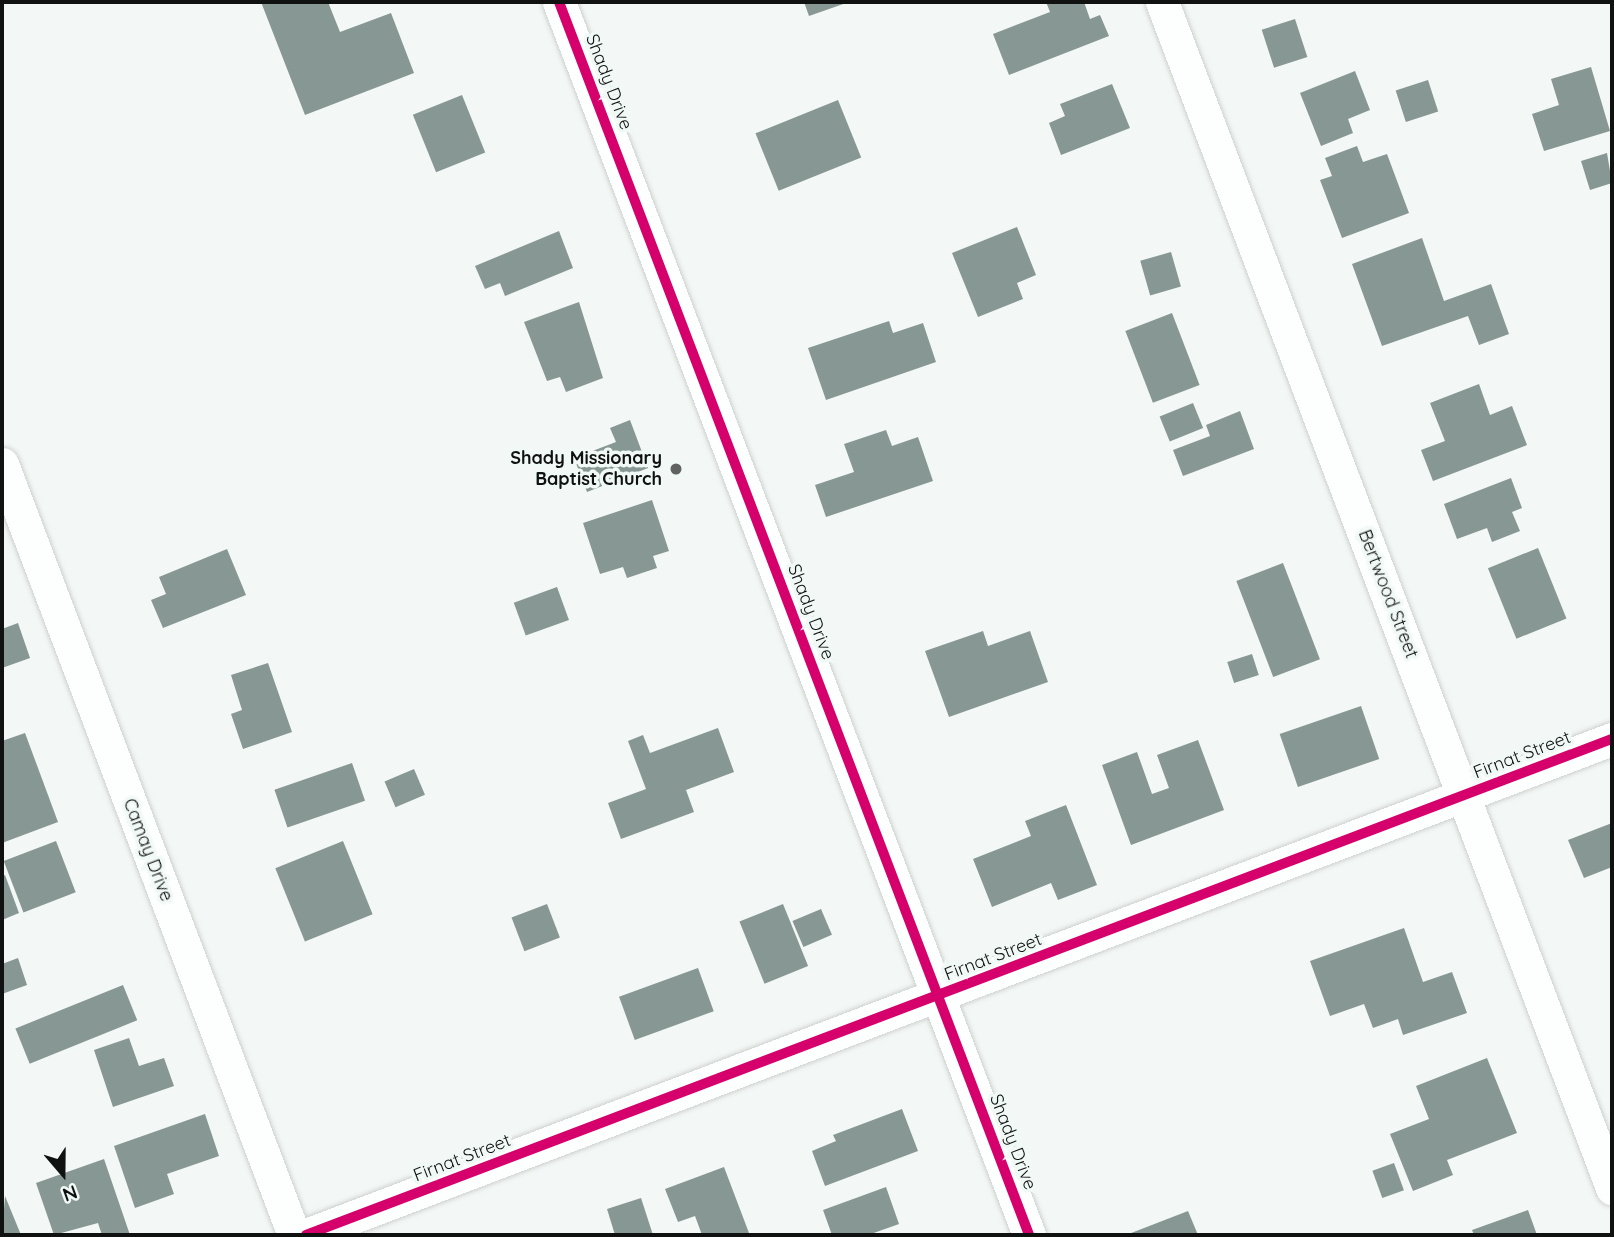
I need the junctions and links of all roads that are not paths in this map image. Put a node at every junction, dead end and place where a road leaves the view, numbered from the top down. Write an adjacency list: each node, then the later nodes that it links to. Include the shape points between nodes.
1 (559, 2): 6 (street, Shady Drive)
2 (1162, 2): 5 (street, Bertwood Street)
3 (2, 464): 8 (street, Camay Drive)
4 (1612, 739): 5 (street, Firnat Street)
5 (1464, 796): 6 (street, Firnat Street); 7 (street, Bertwood Street)
6 (939, 997): 9 (street, Firnat Street); 10 (street, Shady Drive)
7 (1612, 1188)
8 (293, 1235)
9 (306, 1235)
10 (1030, 1235)

